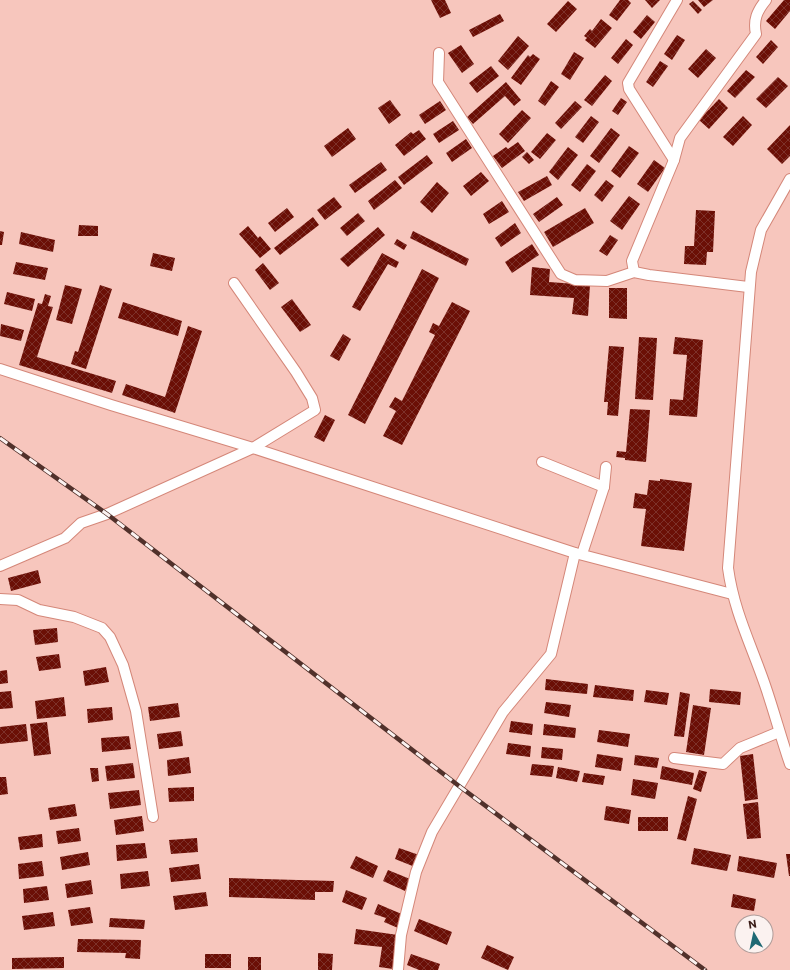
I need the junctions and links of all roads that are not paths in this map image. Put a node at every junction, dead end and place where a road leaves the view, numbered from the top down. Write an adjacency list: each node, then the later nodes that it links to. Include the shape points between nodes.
1 (677, 0): 4 (street, via 628,83 629,89)
2 (766, 0): 4 (street, via 759,9 754,24 756,34 680,138)
3 (439, 54): 6 (street, via 438,82 561,274 575,280 607,281)
4 (674, 160): 6 (street, via 632,261)
5 (790, 180): 8 (street, via 761,230)
6 (634, 272): 8 (street)
7 (234, 283): 10 (street, via 296,372 312,398 316,410)
8 (748, 287): 16 (street, via 728,568)
9 (0, 369): 10 (street)
10 (253, 448): 14 (street); 15 (street, via 107,514 81,523 65,538)
11 (542, 462): 13 (street)
12 (606, 467): 13 (street)
13 (604, 487): 14 (street)
14 (579, 553): 16 (street); 22 (street, via 551,654 502,712 432,832 416,872 402,935)
15 (0, 566)
16 (732, 594): 18 (street)
17 (0, 598): 21 (street, via 18,600 39,610 74,617 102,628 110,637 123,665 136,711)
18 (779, 732): 19 (street, via 740,748 723,764); 20 (street)
19 (674, 758)
20 (790, 764)
21 (153, 817)
22 (398, 970)

